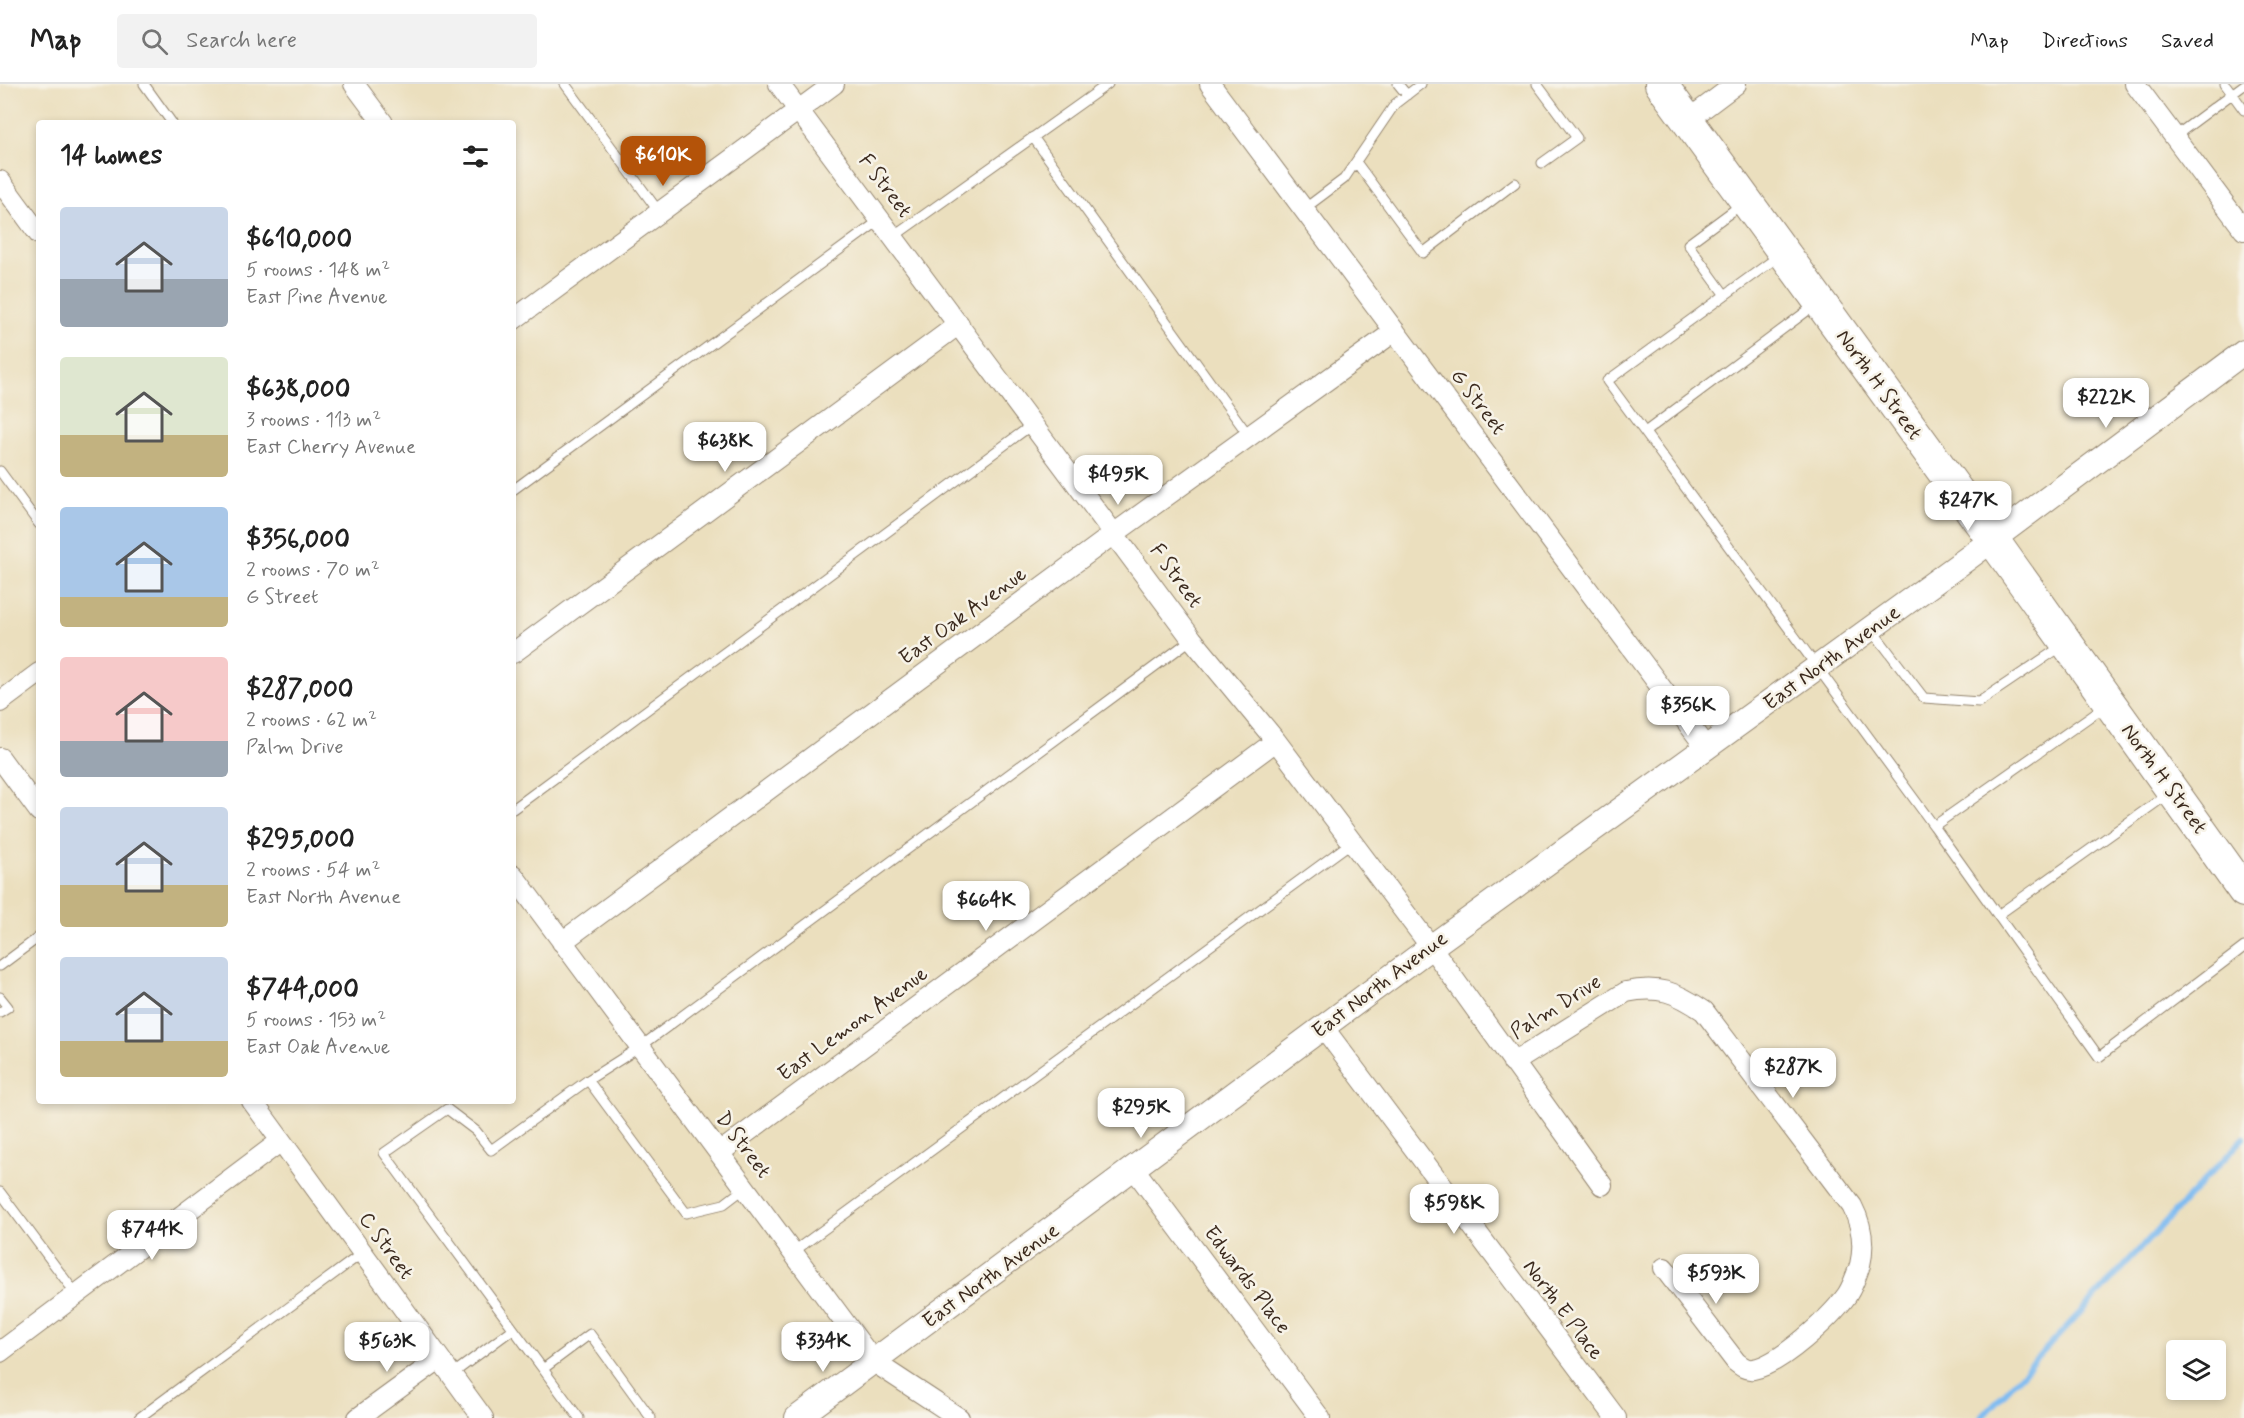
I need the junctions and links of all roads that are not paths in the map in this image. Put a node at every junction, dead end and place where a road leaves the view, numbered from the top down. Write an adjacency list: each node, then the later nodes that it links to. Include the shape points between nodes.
1 (144, 84): 20 (lane)
2 (354, 84): 21 (street)
3 (565, 84): 31 (lane)
4 (779, 84): 19 (street, F Street)
5 (834, 84): 19 (street)
6 (1108, 84): 24 (lane)
7 (1210, 84): 30 (street, G Street)
8 (1398, 84): 17 (lane)
9 (1421, 84): 17 (lane)
10 (1537, 84): 26 (lane, via 1577,138)
11 (1661, 84): 22 (highway, North H Street)
12 (1736, 84): 22 (street)
13 (2134, 84): 23 (street)
14 (2224, 84): 16 (lane)
15 (2244, 85): 16 (lane)
16 (2232, 94): 18 (lane); 23 (lane)
17 (1407, 95): 25 (lane, via 1395,104)
18 (2244, 110)
19 (798, 111): 31 (street); 32 (street, F Street)
20 (170, 120)
21 (381, 120)
22 (1688, 120): 29 (highway, North H Street)
23 (2174, 136): 34 (street)
24 (1033, 137): 35 (lane); 45 (lane)
25 (1356, 162): 28 (lane, via 1423,253); 30 (lane, via 1344,179)
26 (1542, 163)
27 (0, 181): 33 (street)
28 (1515, 183)
29 (1747, 201): 36 (highway, North H Street); 37 (lane, via 1688,244)
30 (1304, 209): 41 (street, G Street)
31 (659, 212): 39 (street)
32 (880, 220): 35 (street, F Street); 47 (lane)
33 (36, 230)
34 (2244, 230)
35 (893, 237): 40 (street, F Street)
36 (1783, 252): 37 (lane); 38 (highway, North H Street)
37 (1725, 295): 44 (lane, via 1607,381)
38 (1819, 302): 44 (lane); 50 (highway, North H Street)
39 (516, 311)
40 (959, 324): 43 (street, F Street); 54 (street)
41 (1395, 331): 45 (street, East Oak Avenue); 60 (street, G Street)
42 (2242, 356): 50 (street, East North Avenue)
43 (1034, 424): 49 (street, F Street); 64 (lane)
44 (1645, 432): 55 (lane)
45 (1249, 436): 49 (street, East Oak Avenue)
46 (0, 471): 48 (lane)
47 (516, 488)
48 (36, 520)
49 (1115, 533): 52 (street, F Street); 71 (street, East Oak Avenue)
50 (1994, 540): 51 (street, East North Avenue); 53 (highway, North H Street)
51 (1871, 629): 53 (lane, via 1924,698 1968,702 1979,702); 55 (street, East North Avenue)
52 (1192, 639): 59 (street, F Street); 78 (lane)
53 (2066, 643): 58 (highway, North H Street)
54 (516, 651)
55 (1818, 668): 60 (street, East North Avenue); 65 (lane)
56 (36, 675): 57 (street)
57 (0, 702)
58 (2109, 703): 62 (highway, North H Street); 65 (lane)
59 (1276, 741): 66 (street, F Street); 83 (street, East Lemon Avenue)
60 (1707, 749): 72 (street, East North Avenue)
61 (0, 758): 63 (street)
62 (2172, 790): 68 (highway, North H Street); 69 (lane)
63 (36, 807)
64 (516, 807)
65 (1934, 826): 69 (lane)
66 (1352, 842): 72 (street, F Street); 88 (lane)
67 (516, 879): 71 (street, D Street)
68 (2244, 891)
69 (1998, 915): 73 (lane, via 2099,1057)
70 (36, 939): 74 (lane)
71 (562, 942): 78 (street, D Street)
72 (1431, 947): 77 (street, East North Avenue); 79 (street, Palm Drive)
73 (2244, 947)
74 (0, 966)
75 (0, 997): 76 (lane, via 8,1007)
76 (0, 1012)
77 (1323, 1027): 84 (street, East North Avenue); 105 (street, North E Place)
78 (640, 1047): 80 (lane); 83 (street, D Street)
79 (1513, 1063): 85 (street, Palm Drive); 90 (street, Palm Drive, via 1626,992 1651,988 1682,996 1704,1011 1861,1223 1860,1264 1848,1293 1833,1312 1778,1359 1752,1369 1736,1362)
80 (588, 1080): 86 (lane, via 686,1213 724,1204); 92 (lane, via 491,1150 476,1131 447,1109 384,1153)
81 (254, 1104): 82 (street, C Street)
82 (281, 1141): 89 (street, C Street); 91 (street)
83 (719, 1153): 86 (street, D Street)
84 (1135, 1170): 94 (street, East North Avenue); 104 (street, Edwards Place)
85 (1602, 1185)
86 (745, 1188): 88 (street, D Street)
87 (0, 1192): 91 (lane)
88 (793, 1252): 94 (street, D Street)
89 (362, 1254): 95 (street, C Street); 97 (lane)
90 (1664, 1268)
91 (76, 1294): 93 (street)
92 (513, 1329): 95 (lane); 96 (lane)
93 (0, 1352)
94 (874, 1362): 102 (street, East North Avenue); 103 (street, D Street)
95 (445, 1367): 98 (street); 99 (street, C Street)
96 (543, 1369): 100 (lane); 101 (lane, via 590,1334)
97 (139, 1418)
98 (358, 1418)
99 (483, 1418)
100 (579, 1418)
101 (651, 1418)
102 (797, 1418)
103 (959, 1418)
104 (1320, 1418)
105 (1616, 1418)

